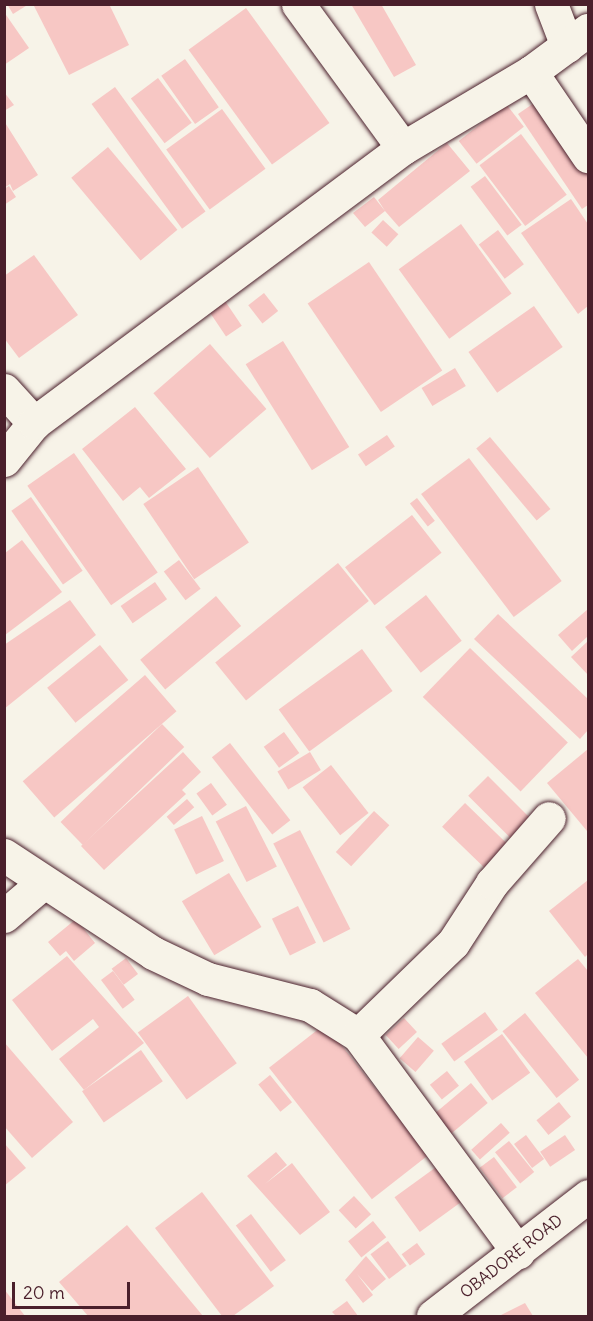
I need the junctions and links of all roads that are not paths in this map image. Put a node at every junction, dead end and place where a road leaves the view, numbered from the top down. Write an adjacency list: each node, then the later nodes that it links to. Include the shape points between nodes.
1 (298, 4): 5 (street)
2 (551, 4): 3 (street)
3 (578, 38): 4 (street)
4 (531, 72): 5 (street); 6 (street)
5 (403, 148): 8 (street)
6 (588, 156)
7 (4, 390): 8 (street)
8 (34, 423): 9 (street)
9 (4, 460)
10 (549, 818): 14 (street, via 492,883 453,943)
11 (4, 855): 12 (street)
12 (44, 882): 13 (street); 14 (street, via 153,953 208,978 310,1005)
13 (4, 916)
14 (358, 1035): 16 (street)
15 (588, 1196): 16 (street, OBADORE ROAD)
16 (518, 1252): 17 (street, OBADORE ROAD)
17 (433, 1317)

